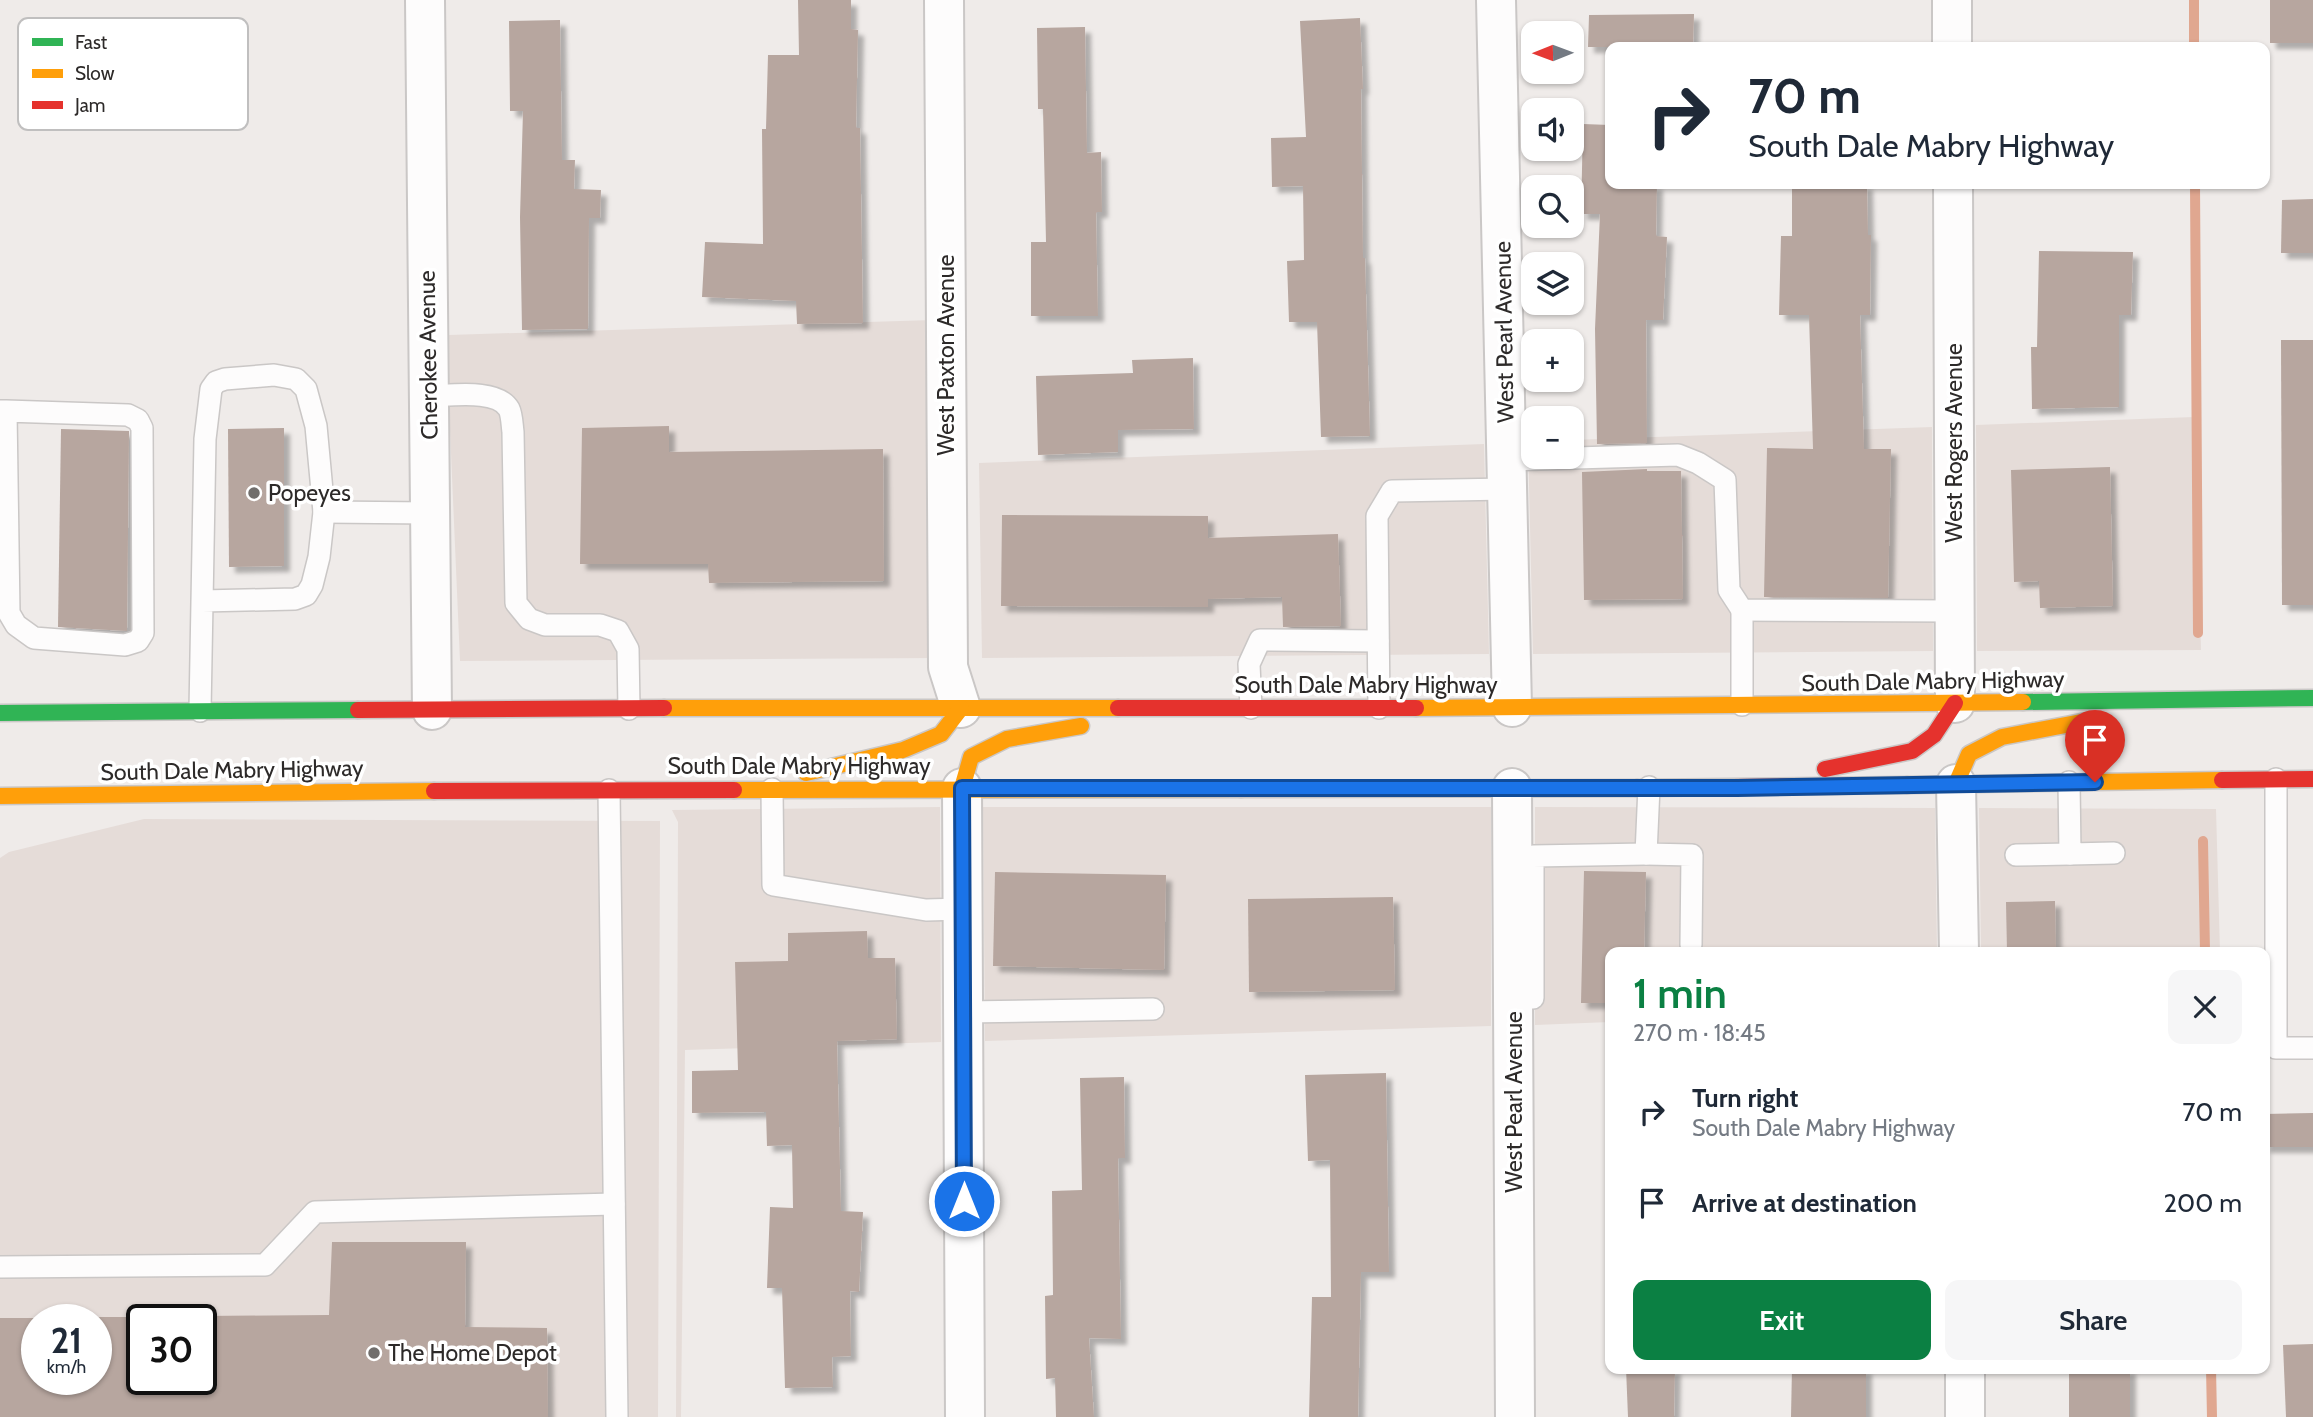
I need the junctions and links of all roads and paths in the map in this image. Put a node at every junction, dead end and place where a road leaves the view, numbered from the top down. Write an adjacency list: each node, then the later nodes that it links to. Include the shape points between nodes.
1 (425, 0): 7 (street, Cherokee Avenue)
2 (944, 0): 21 (street, West Paxton Avenue, via 948,667)
3 (1496, 0): 9 (street, West Pearl Avenue)
4 (1952, 0): 5 (street)
5 (1952, 42)
6 (1953, 189): 14 (street, West Rogers Avenue)
7 (428, 396): 11 (street, Cherokee Avenue); 26 (lane, via 483,395 498,399 509,410 516,603 529,619 545,625 600,625 618,631 628,649)
8 (3, 411): 8 (lane, via 9,613 16,625 34,638 125,645 138,640 143,633 142,428 138,420 128,415)
9 (1507, 475): 13 (lane, via 1678,455 1698,463 1725,480 1729,590); 15 (lane, via 1392,491 1377,516); 20 (street, West Pearl Avenue)
10 (324, 512): 11 (lane); 12 (lane, via 319,557 306,595); 12 (lane, via 316,426 306,388 296,379 274,375 216,382 211,389 205,439)
11 (430, 513): 25 (street, Cherokee Avenue)
12 (202, 601): 27 (lane)
13 (1742, 610): 14 (lane); 19 (lane)
14 (1954, 611): 18 (street, West Rogers Avenue)
15 (1378, 641): 23 (lane, via 1260,640 1249,664); 24 (lane)
16 (2313, 698): 17 (main road, South Dale Mabry Highway)
17 (2194, 701): 18 (main road, South Dale Mabry Highway); 32 (main road, via 2003,737 1969,754)
18 (1955, 703): 19 (main road, South Dale Mabry Highway); 36 (main road, via 1934,735 1912,751)
19 (1742, 705): 20 (main road, South Dale Mabry Highway)
20 (1512, 707): 24 (main road, South Dale Mabry Highway)
21 (961, 708): 22 (main road, South Dale Mabry Highway); 26 (main road, South Dale Mabry Highway); 37 (main road, via 941,734 903,750)
22 (1186, 708): 23 (main road, South Dale Mabry Highway); 33 (main road, via 1007,739 971,758)
23 (1251, 708): 24 (main road, South Dale Mabry Highway)
24 (1379, 708)
25 (432, 709): 26 (main road, South Dale Mabry Highway); 27 (main road, South Dale Mabry Highway)
26 (629, 709)
27 (200, 711): 28 (main road, South Dale Mabry Highway)
28 (0, 713)
29 (2276, 779): 30 (main road, South Dale Mabry Highway); 31 (main road, South Dale Mabry Highway); 51 (lane, via 2276,1048)
30 (2313, 779)
31 (2069, 782): 32 (main road, South Dale Mabry Highway); 43 (lane)
32 (1956, 784): 36 (main road, South Dale Mabry Highway); 47 (street)
33 (962, 788): 34 (main road, South Dale Mabry Highway); 38 (main road, South Dale Mabry Highway); 45 (street)
34 (1512, 788): 35 (main road, South Dale Mabry Highway); 48 (street, West Pearl Avenue)
35 (1649, 788): 36 (main road, South Dale Mabry Highway); 42 (lane)
36 (1737, 788)
37 (736, 789): 38 (main road, South Dale Mabry Highway); 39 (main road, South Dale Mabry Highway)
38 (772, 789): 45 (lane, via 773,885 926,910)
39 (609, 790): 40 (main road, South Dale Mabry Highway); 52 (lane)
40 (0, 796)
41 (2114, 853): 43 (lane)
42 (1646, 854): 46 (lane, via 1692,855); 48 (lane, via 1533,856 1533,998)
43 (2070, 854): 44 (lane)
44 (2016, 855)
45 (962, 909): 50 (street)
46 (1691, 945)
47 (1959, 947)
48 (1514, 998): 57 (street, West Pearl Avenue)
49 (1153, 1009): 50 (lane)
50 (962, 1012): 56 (street)
51 (2313, 1048)
52 (614, 1204): 53 (lane, via 314,1212 265,1265); 55 (lane)
53 (0, 1267)
54 (1965, 1374): 58 (street)
55 (617, 1417)
56 (965, 1417)
57 (1515, 1417)
58 (1965, 1417)

